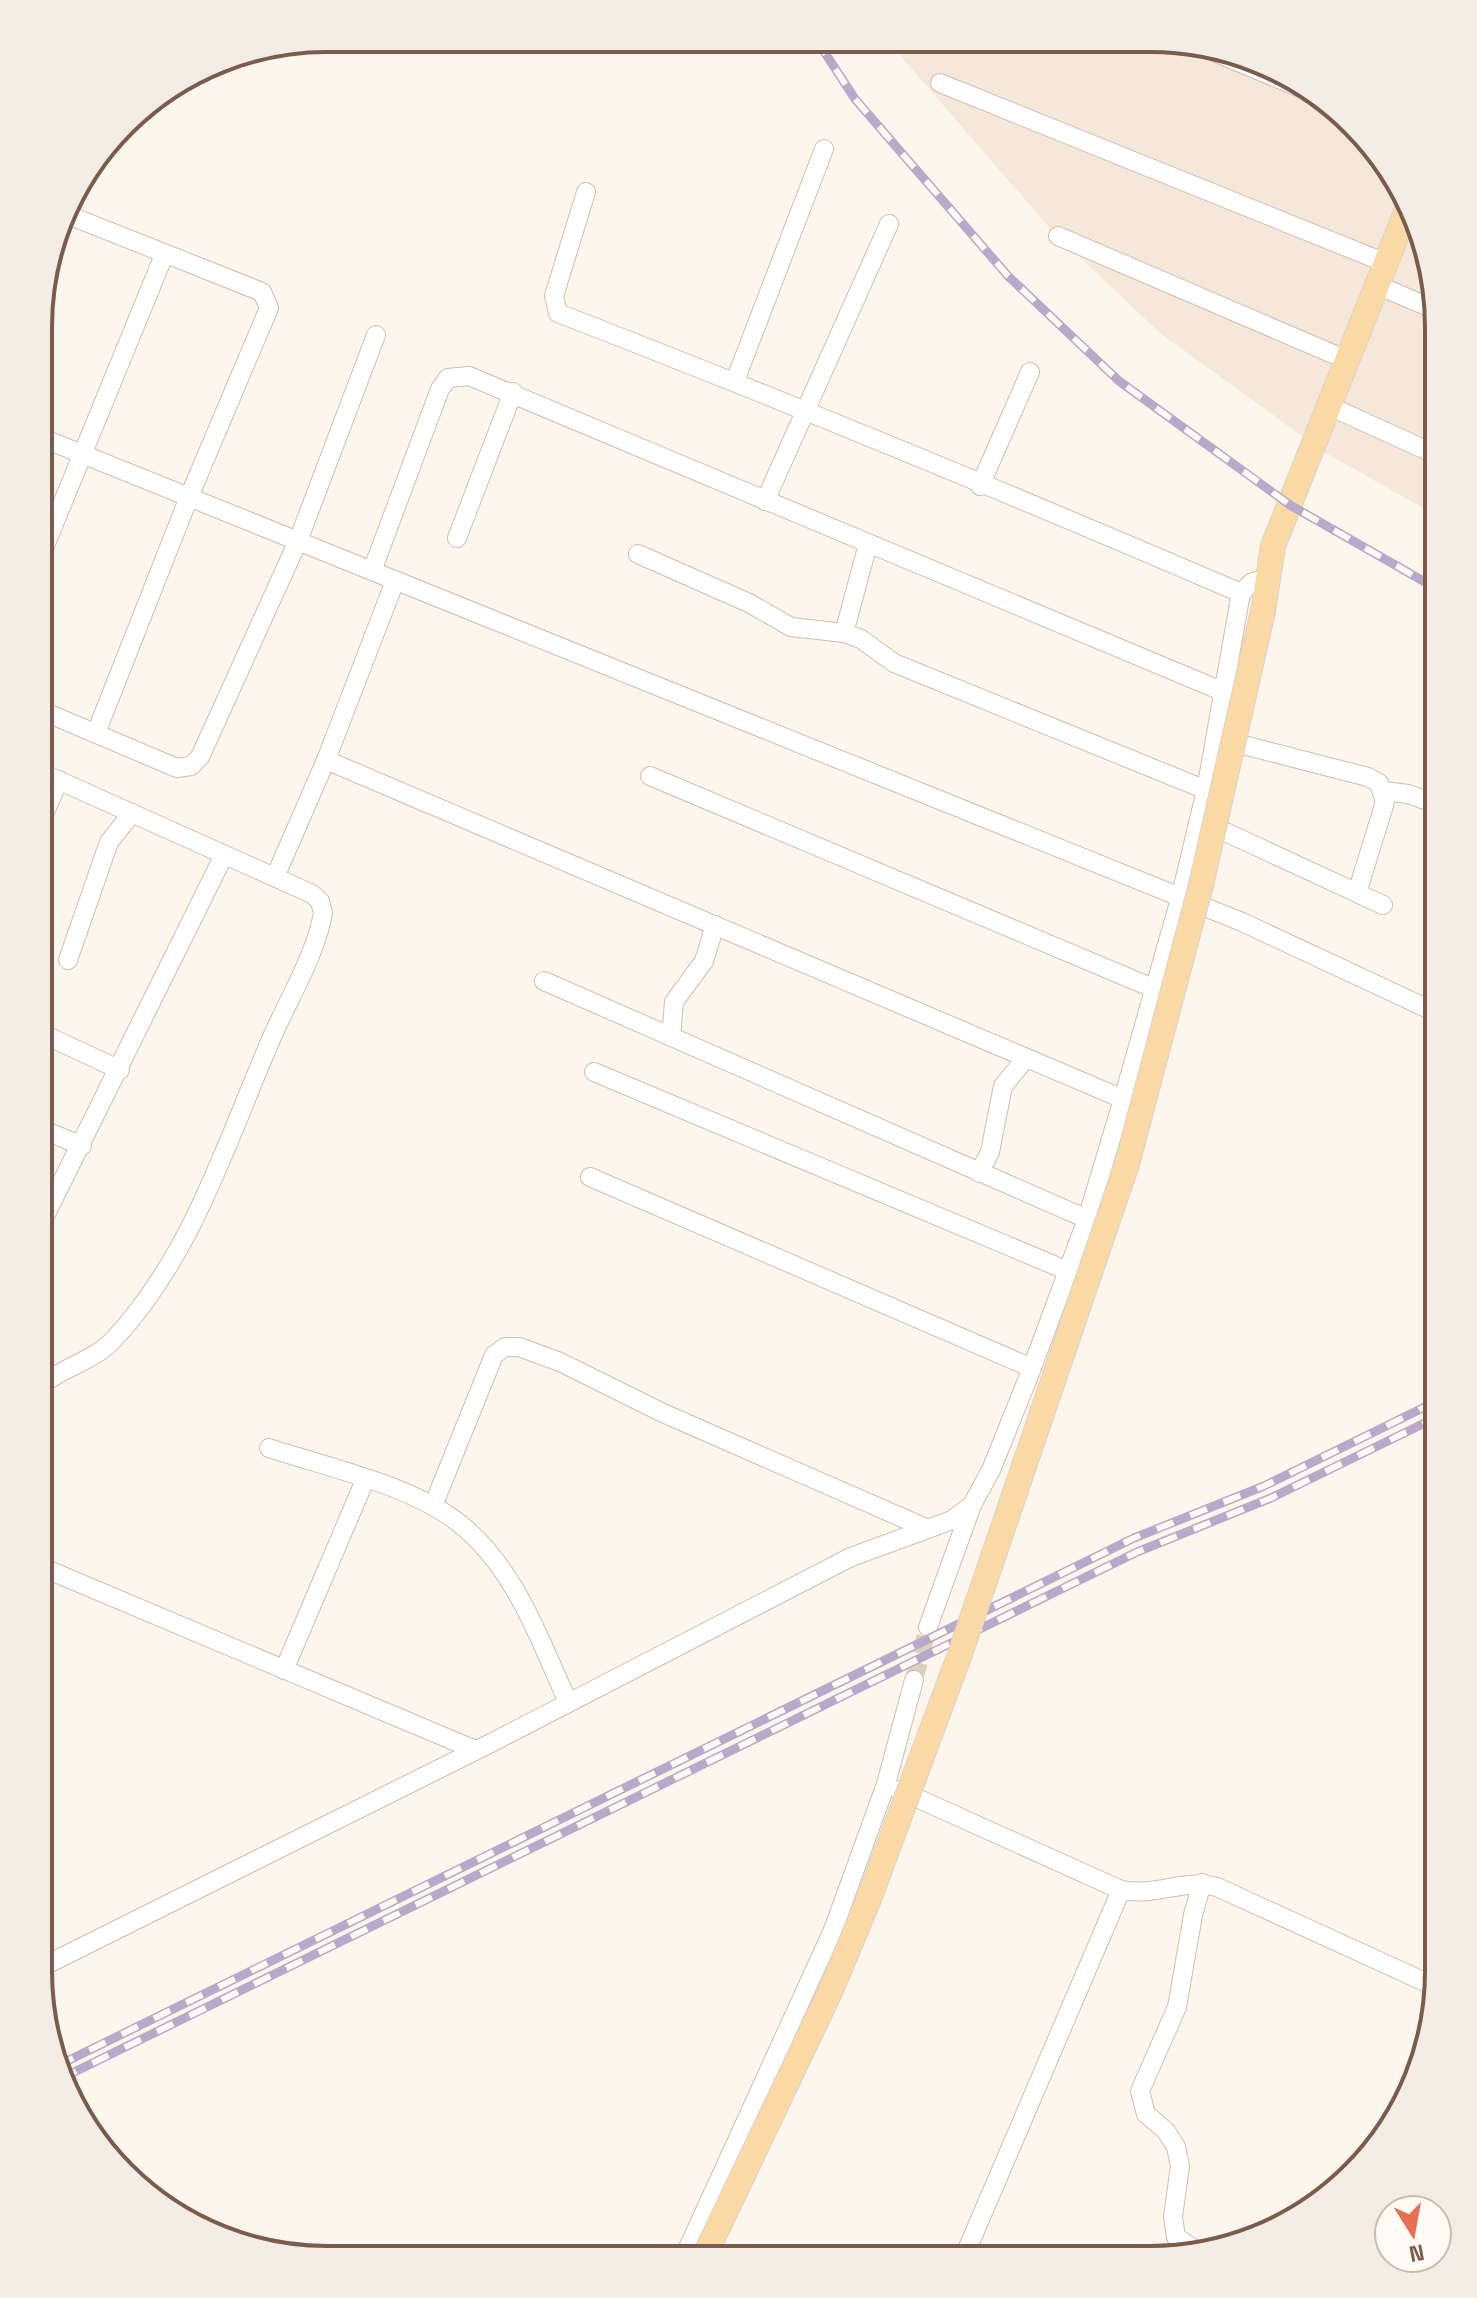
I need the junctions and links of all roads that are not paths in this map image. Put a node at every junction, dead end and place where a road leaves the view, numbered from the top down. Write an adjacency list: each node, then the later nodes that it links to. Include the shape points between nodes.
1 (940, 83): 9 (street)
2 (824, 149): 14 (street)
3 (586, 192): 14 (street, via 554,309)
4 (75, 218): 8 (street)
5 (1403, 220): 9 (main road)
6 (889, 224): 17 (street)
7 (1058, 236): 12 (street)
8 (164, 255): 20 (street); 22 (street, via 262,292 269,308)
9 (1381, 274): 10 (street); 12 (main road)
10 (1424, 302)
11 (376, 335): 26 (street)
12 (1347, 360): 16 (main road)
13 (1030, 372): 21 (street)
14 (735, 381): 17 (street)
15 (513, 392): 23 (street); 25 (street); 29 (street, via 469,376 448,378)
16 (1329, 406): 19 (street); 30 (main road, via 1273,546)
17 (806, 409): 21 (street); 23 (street)
18 (52, 442): 20 (street)
19 (1425, 450)
20 (83, 454): 22 (street); 24 (street)
21 (980, 486): 32 (street)
22 (189, 497): 26 (street); 36 (street)
23 (765, 501): 27 (street)
24 (52, 529)
25 (457, 538)
26 (298, 541): 29 (street); 36 (street, via 200,757 191,766 177,768)
27 (868, 544): 33 (street); 34 (street)
28 (638, 554): 33 (street, via 791,627)
29 (372, 571): 31 (street)
30 (1268, 579): 32 (street, via 1252,582); 91 (main road, bridge, via 1193,916 1111,1214 960,1654 856,1933)
31 (395, 581): 38 (street); 51 (street)
32 (1241, 593): 34 (street)
33 (844, 633): 42 (street, via 894,663)
34 (1224, 692): 37 (street)
35 (52, 715): 36 (street)
36 (96, 733)
37 (1216, 738): 42 (street); 43 (street, via 1368,777)
38 (326, 760): 49 (street); 53 (street)
39 (650, 776): 56 (street)
40 (52, 777): 41 (street)
41 (59, 780): 44 (street); 46 (street)
42 (1206, 790): 47 (street)
43 (1384, 791): 45 (street); 50 (street)
44 (52, 796)
45 (1425, 800)
46 (132, 813): 48 (street); 54 (street, via 109,842)
47 (1199, 820): 50 (street); 51 (street)
48 (224, 855): 49 (street); 61 (street)
49 (275, 877): 72 (street, via 320,901 321,923 219,1167 154,1291 113,1341 95,1355)
50 (1357, 893): 52 (street)
51 (1180, 899): 56 (street); 57 (street, via 1242,922)
52 (1383, 905)
53 (715, 925): 58 (street, via 704,961 674,1002); 60 (street)
54 (68, 960)
55 (544, 981): 58 (street)
56 (1155, 989): 63 (street)
57 (1425, 1007)
58 (671, 1037): 66 (street)
59 (52, 1038): 61 (street)
60 (1026, 1058): 63 (street); 66 (street, via 1003,1086 990,1152)
61 (120, 1070): 65 (street)
62 (594, 1072): 70 (street)
63 (1123, 1099): 69 (street)
64 (52, 1133): 65 (street)
65 (82, 1146): 68 (street)
66 (979, 1173): 69 (street)
67 (590, 1177): 71 (street)
68 (52, 1202)
69 (1087, 1219): 70 (street)
70 (1068, 1271): 71 (street)
71 (1032, 1368): 75 (street)
72 (52, 1372)
73 (269, 1448): 74 (street)
74 (365, 1480): 76 (street); 80 (street)
75 (972, 1505): 77 (street); 79 (street)
76 (433, 1506): 77 (street, via 494,1355 505,1347 519,1347); 82 (street, via 466,1528 500,1566)
77 (928, 1529): 82 (street, via 851,1557)
78 (52, 1572): 80 (street)
79 (928, 1627)
80 (284, 1670): 83 (street)
81 (914, 1680): 84 (street)
82 (568, 1702): 83 (street)
83 (473, 1749): 87 (street)
84 (886, 1784): 86 (street); 90 (street, via 827,1944)
85 (1202, 1883): 86 (street, via 1155,1893); 88 (street); 89 (street, via 1177,2007 1140,2091 1146,2114 1176,2147 1180,2166 1173,2217 1176,2237)
86 (1121, 1890): 92 (street)
87 (52, 1962)
88 (1424, 1982)
89 (1186, 2244)
90 (688, 2246)
91 (709, 2246)
92 (969, 2246)

